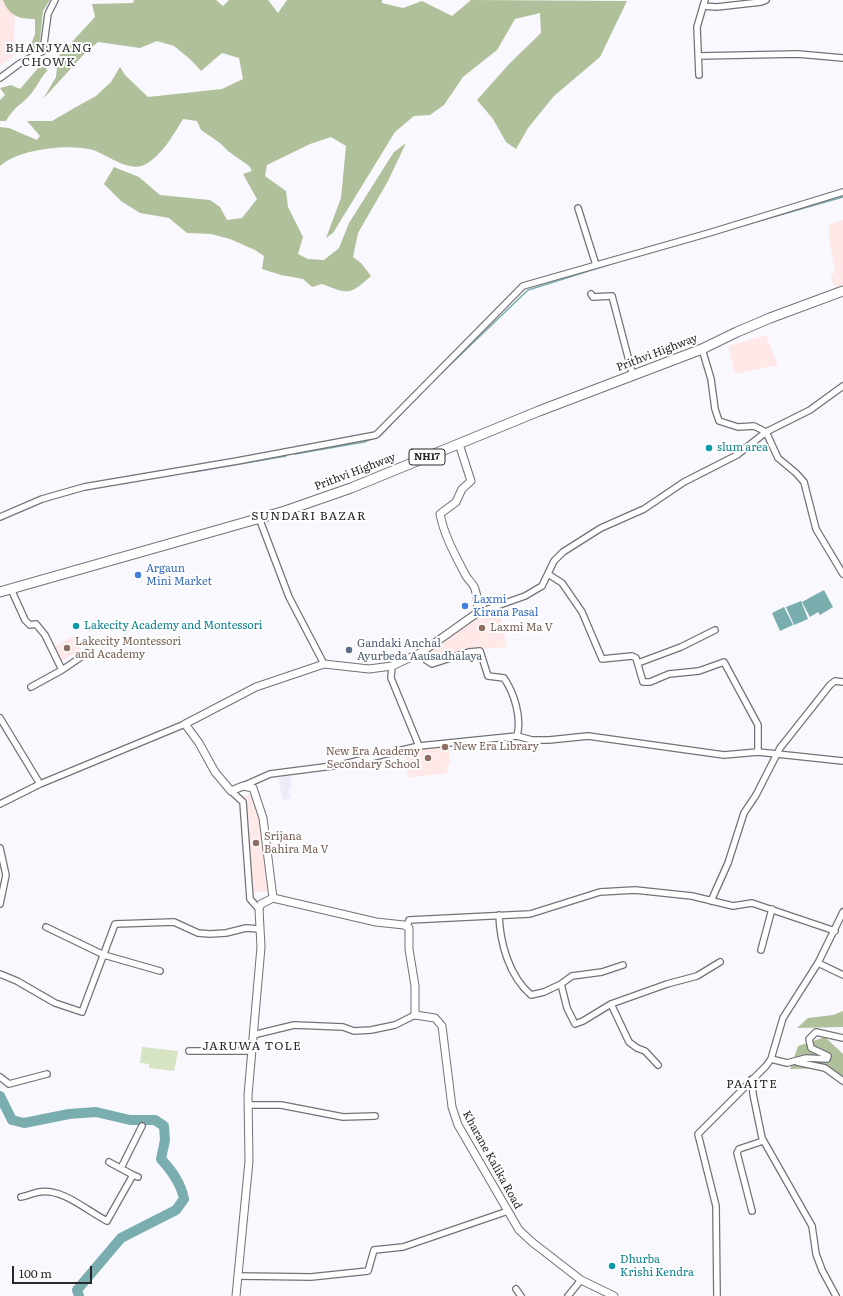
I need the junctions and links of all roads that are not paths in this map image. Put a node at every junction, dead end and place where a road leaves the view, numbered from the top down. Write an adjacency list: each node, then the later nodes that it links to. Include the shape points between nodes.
1 (55, 0): 8 (street, via 48,14 43,51)
2 (705, 0): 4 (street)
3 (766, 0): 4 (street, via 717,7)
4 (703, 6): 5 (street, via 697,27)
5 (698, 56): 6 (street, via 798,54); 7 (street)
6 (843, 58)
7 (699, 75)
8 (0, 78)
9 (843, 192): 11 (street)
10 (578, 208): 11 (street)
11 (596, 265): 19 (street, via 523,286 376,435 84,487 42,499)
12 (843, 291): 14 (highway, Prithvi Highway / NH17, via 737,332)
13 (591, 294): 15 (street, via 593,297 612,296)
14 (702, 349): 15 (highway, Prithvi Highway / NH17); 17 (street, via 712,380 719,421 738,427 754,426)
15 (633, 376): 18 (highway, Prithvi Highway / NH17)
16 (843, 386): 17 (street, via 810,410)
17 (766, 432): 21 (street, via 737,455 684,482 644,509 601,528 563,552 554,561); 22 (street, via 778,458 804,482 816,529)
18 (459, 444): 20 (highway, Prithvi Highway / NH17, via 351,488); 25 (main road, via 471,481 462,489 456,502 440,514 465,574 475,587)
19 (0, 517)
20 (259, 518): 23 (highway, Prithvi Highway / NH17); 30 (street, via 289,597)
21 (548, 574): 25 (street, via 542,586 526,596); 29 (street, via 562,583 582,612 602,659 632,656)
22 (843, 574)
23 (11, 589): 24 (highway, Prithvi Highway / NH17); 32 (street, via 25,620 30,626 36,624 45,635)
24 (0, 592)
25 (477, 613): 27 (main road)
26 (715, 630): 29 (street, via 681,647)
27 (422, 652): 31 (main road); 37 (street, via 426,660 432,664 480,651 488,676 504,678 511,689 519,729)
28 (87, 653): 32 (street)
29 (638, 663): 39 (street, via 643,682 650,682 669,674 699,671 724,662 758,725)
30 (324, 664): 31 (main road, via 369,669); 36 (main road, via 256,687)
31 (392, 666): 38 (street, via 391,678)
32 (62, 670): 34 (street)
33 (843, 682): 40 (street, via 836,681 830,684)
34 (31, 687)
35 (0, 718): 42 (street)
36 (185, 724): 42 (street); 44 (main road, via 215,772)
37 (517, 736): 38 (street); 39 (street, via 532,740 588,736 724,755)
38 (418, 746): 43 (street, via 340,765 270,774)
39 (758, 752): 40 (street)
40 (777, 754): 41 (street); 48 (street, via 744,813 728,863)
41 (843, 761)
42 (40, 784): 45 (street)
43 (243, 786): 44 (main road); 47 (main road, via 253,788 263,818)
44 (231, 791): 50 (street, via 242,802 250,899)
45 (0, 804)
46 (0, 848): 49 (street, via 6,875)
47 (273, 898): 50 (main road, via 261,904); 54 (main road, via 376,922)
48 (712, 901): 51 (street, via 733,906 752,903); 53 (street, via 692,896 635,890 600,892 530,914)
49 (0, 904)
50 (259, 909): 56 (main road)
51 (772, 909): 57 (street); 58 (street)
52 (843, 912): 57 (street)
53 (499, 915): 54 (street, via 408,920); 66 (street, via 503,947 522,988 531,995)
54 (407, 926): 68 (main road, via 409,957 415,986)
55 (46, 927): 59 (street)
56 (259, 929): 59 (street, via 246,928 210,934 198,933 174,922 115,924); 69 (main road, via 261,947)
57 (835, 931): 61 (street)
58 (761, 950)
59 (104, 955): 63 (street); 64 (street, via 82,1012 55,1003)
60 (720, 962): 67 (street, via 697,976)
61 (818, 964): 65 (street); 73 (street, via 783,1018)
62 (623, 965): 66 (street, via 602,972 572,976)
63 (160, 971)
64 (0, 974)
65 (843, 975)
66 (561, 984): 67 (street, via 574,1024)
67 (611, 1004): 75 (street, via 629,1042 645,1051)
68 (415, 1015): 69 (street, via 395,1024 371,1030 354,1031 343,1027 294,1025); 88 (main road, Kharane Kalika Road, via 435,1018 442,1026 455,1119)
69 (253, 1035): 72 (main road)
70 (843, 1038): 74 (street, via 816,1032 809,1039 811,1048 828,1056 827,1059 806,1058)
71 (189, 1051): 72 (street)
72 (252, 1052): 80 (main road)
73 (771, 1059): 74 (street); 78 (street)
74 (795, 1062): 79 (street, via 825,1068)
75 (658, 1066)
76 (47, 1074): 77 (street, via 9,1084)
77 (0, 1077)
78 (752, 1079): 83 (street); 96 (street, via 698,1134 716,1206)
79 (843, 1081)
80 (248, 1105): 81 (street, via 281,1105 342,1117); 89 (main road, via 249,1161)
81 (375, 1116)
82 (142, 1126): 85 (street)
83 (763, 1141): 87 (street, via 739,1149 737,1153); 97 (street, via 812,1226 816,1254)
84 (109, 1162): 85 (street)
85 (121, 1168): 86 (street, via 135,1176 107,1221 68,1198 52,1192)
86 (21, 1197)
87 (752, 1211)
88 (508, 1212): 89 (street, via 403,1247 374,1250 368,1271 311,1277); 90 (main road, Kharane Kalika Road, via 525,1236)
89 (238, 1276): 92 (main road)
90 (581, 1280): 94 (street); 95 (main road, Kharane Kalika Road)
91 (516, 1289): 93 (street)
92 (236, 1296)
93 (522, 1296)
94 (568, 1296)
95 (614, 1296)
96 (717, 1296)
97 (836, 1296)

